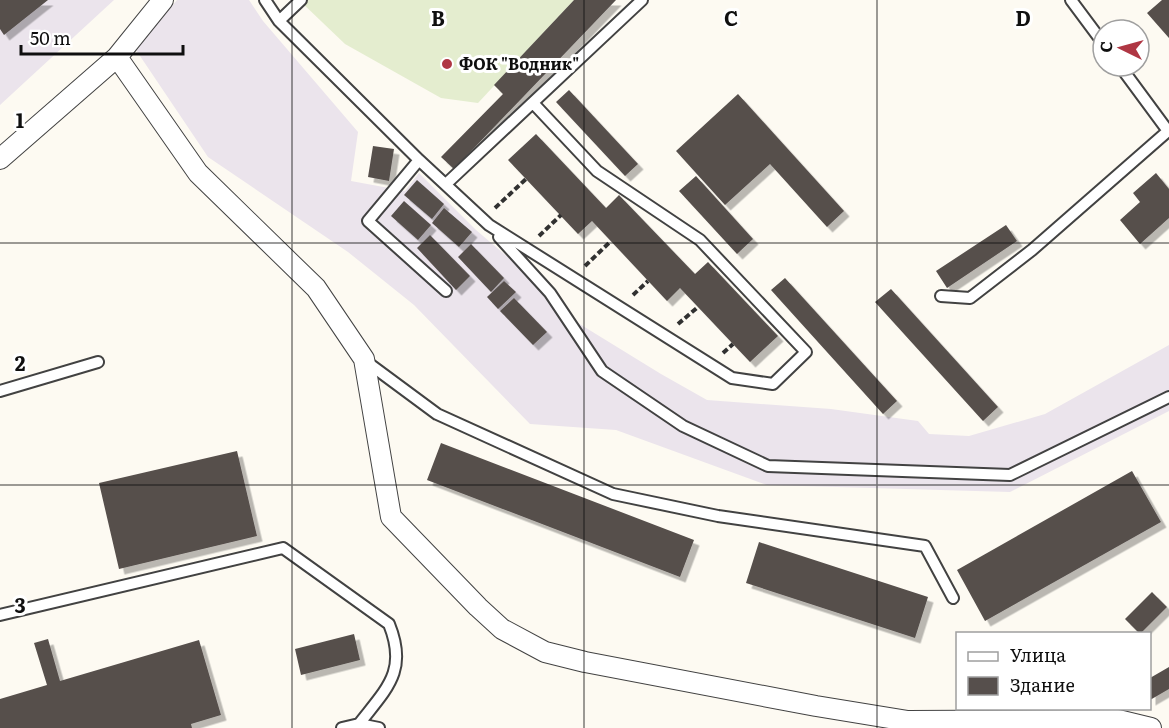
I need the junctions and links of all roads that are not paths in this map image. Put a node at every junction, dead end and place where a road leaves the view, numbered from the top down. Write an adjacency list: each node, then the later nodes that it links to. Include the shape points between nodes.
1 (163, 0): 8 (street)
2 (265, 0): 6 (lane)
3 (301, 0): 6 (lane)
4 (642, 0): 10 (lane)
5 (1071, 0): 7 (lane)
6 (279, 21): 13 (lane)
7 (1091, 28)
8 (117, 57): 12 (street); 18 (street, via 198,173 316,288)
9 (1129, 78): 11 (lane)
10 (533, 103): 14 (lane); 15 (lane, via 597,171 700,240 806,352 773,384 732,378)
11 (1168, 131): 17 (lane, via 1032,250 970,298)
12 (0, 159)
13 (419, 160): 14 (lane); 16 (lane, via 368,221)
14 (446, 184): 15 (lane)
15 (489, 225): 21 (lane, via 550,293 602,371 683,426 768,466 1010,475)
16 (446, 291)
17 (940, 296)
18 (364, 359): 22 (lane, via 436,414 613,494 718,516 925,546); 27 (street, via 391,517 502,629 545,652 816,706 908,720 1118,720)
19 (98, 362): 20 (lane)
20 (0, 391)
21 (1169, 397)
22 (953, 598)
23 (0, 615): 24 (lane, via 283,548 389,624 396,643 397,663 389,687)
24 (359, 724): 25 (lane); 26 (lane)
25 (342, 728)
26 (380, 728)
27 (1151, 728)

